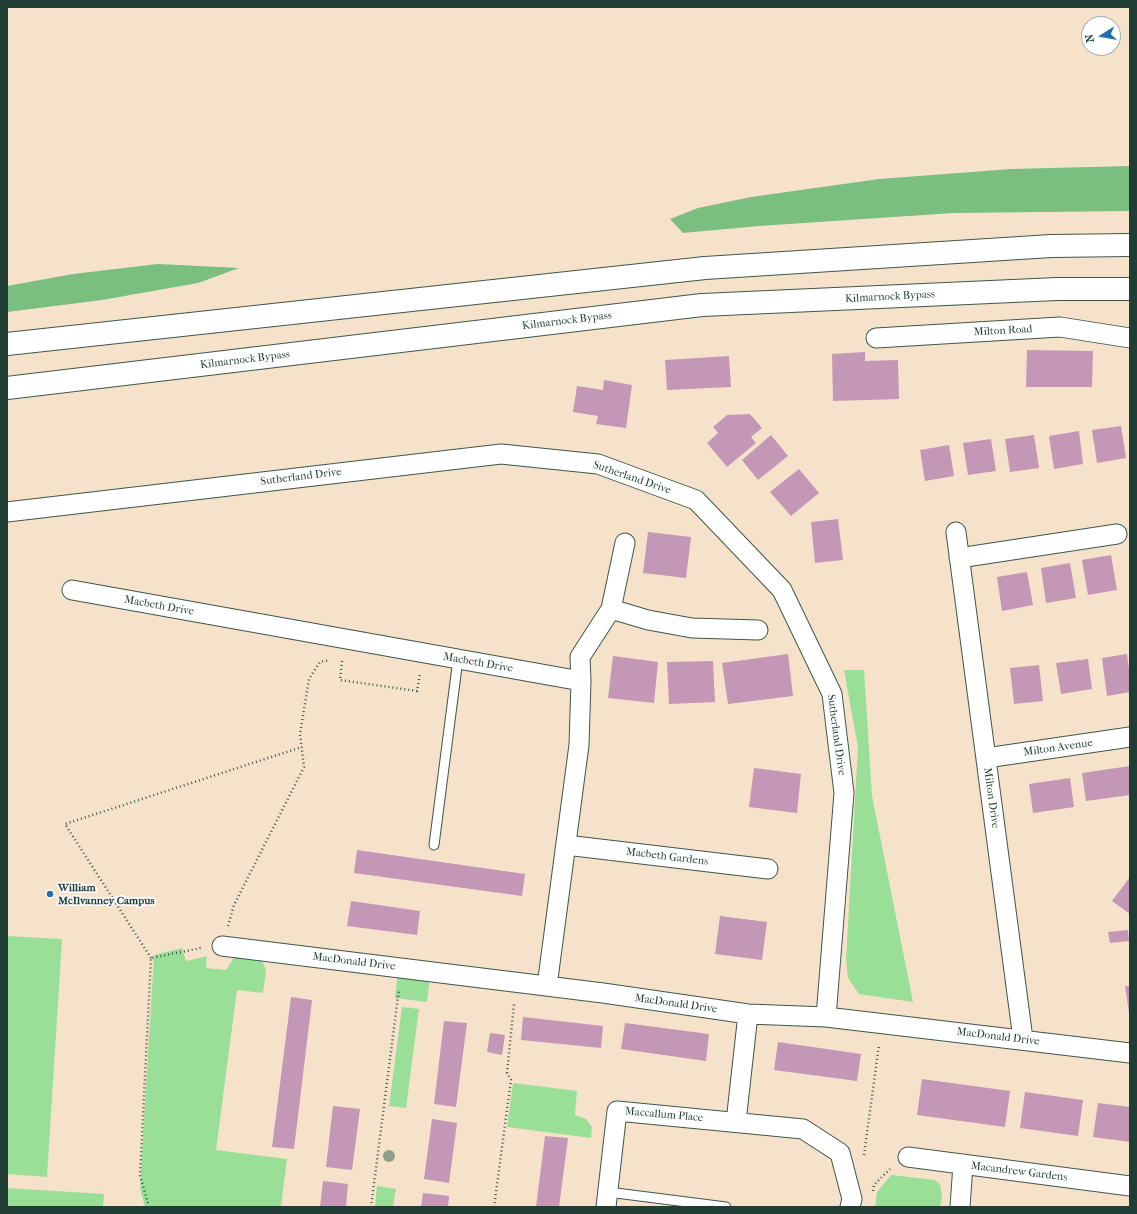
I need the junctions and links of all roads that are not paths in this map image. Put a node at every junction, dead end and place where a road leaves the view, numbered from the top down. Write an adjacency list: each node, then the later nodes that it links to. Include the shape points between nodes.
1 (1130, 245): 5 (highway, via 1051,246 706,268)
2 (1130, 289): 6 (highway, Kilmarnock Bypass, via 1049,290 702,305)
3 (876, 338): 4 (street, Milton Road, via 1060,328)
4 (1130, 338)
5 (7, 344)
6 (7, 388)
7 (7, 512): 25 (street, Sutherland Drive, via 501,454 598,464 696,500 782,590 832,694 844,793)
8 (956, 532): 11 (street, Milton Drive)
9 (1117, 534): 11 (street)
10 (625, 543): 13 (street)
11 (959, 558): 18 (street, Milton Drive)
12 (72, 590): 15 (street, Macbeth Drive)
13 (611, 609): 14 (street, via 648,620 692,628); 16 (street, via 580,657)
14 (758, 630)
15 (458, 659): 16 (street, Macbeth Drive); 19 (lane)
16 (580, 681): 20 (street, via 579,745)
17 (1130, 737): 18 (street, Milton Avenue)
18 (986, 758): 26 (street, Milton Drive)
19 (434, 845)
20 (566, 846): 21 (street, Macbeth Gardens); 23 (street)
21 (768, 869)
22 (222, 946): 23 (street, MacDonald Drive)
23 (547, 986): 24 (street, MacDonald Drive)
24 (748, 1014): 25 (street, MacDonald Drive); 28 (street)
25 (826, 1017): 26 (street, MacDonald Drive)
26 (1023, 1039): 27 (street, MacDonald Drive)
27 (1130, 1053)
28 (736, 1122): 32 (street, Maccallum Place, via 617,1111); 34 (street, via 803,1129 840,1153 852,1199)
29 (908, 1157): 30 (street, Macandrew Gardens)
30 (963, 1164): 31 (street, Macandrew Gardens); 35 (street)
31 (1130, 1186)
32 (607, 1199): 33 (lane)
33 (726, 1207)
34 (850, 1207)
35 (960, 1207)

